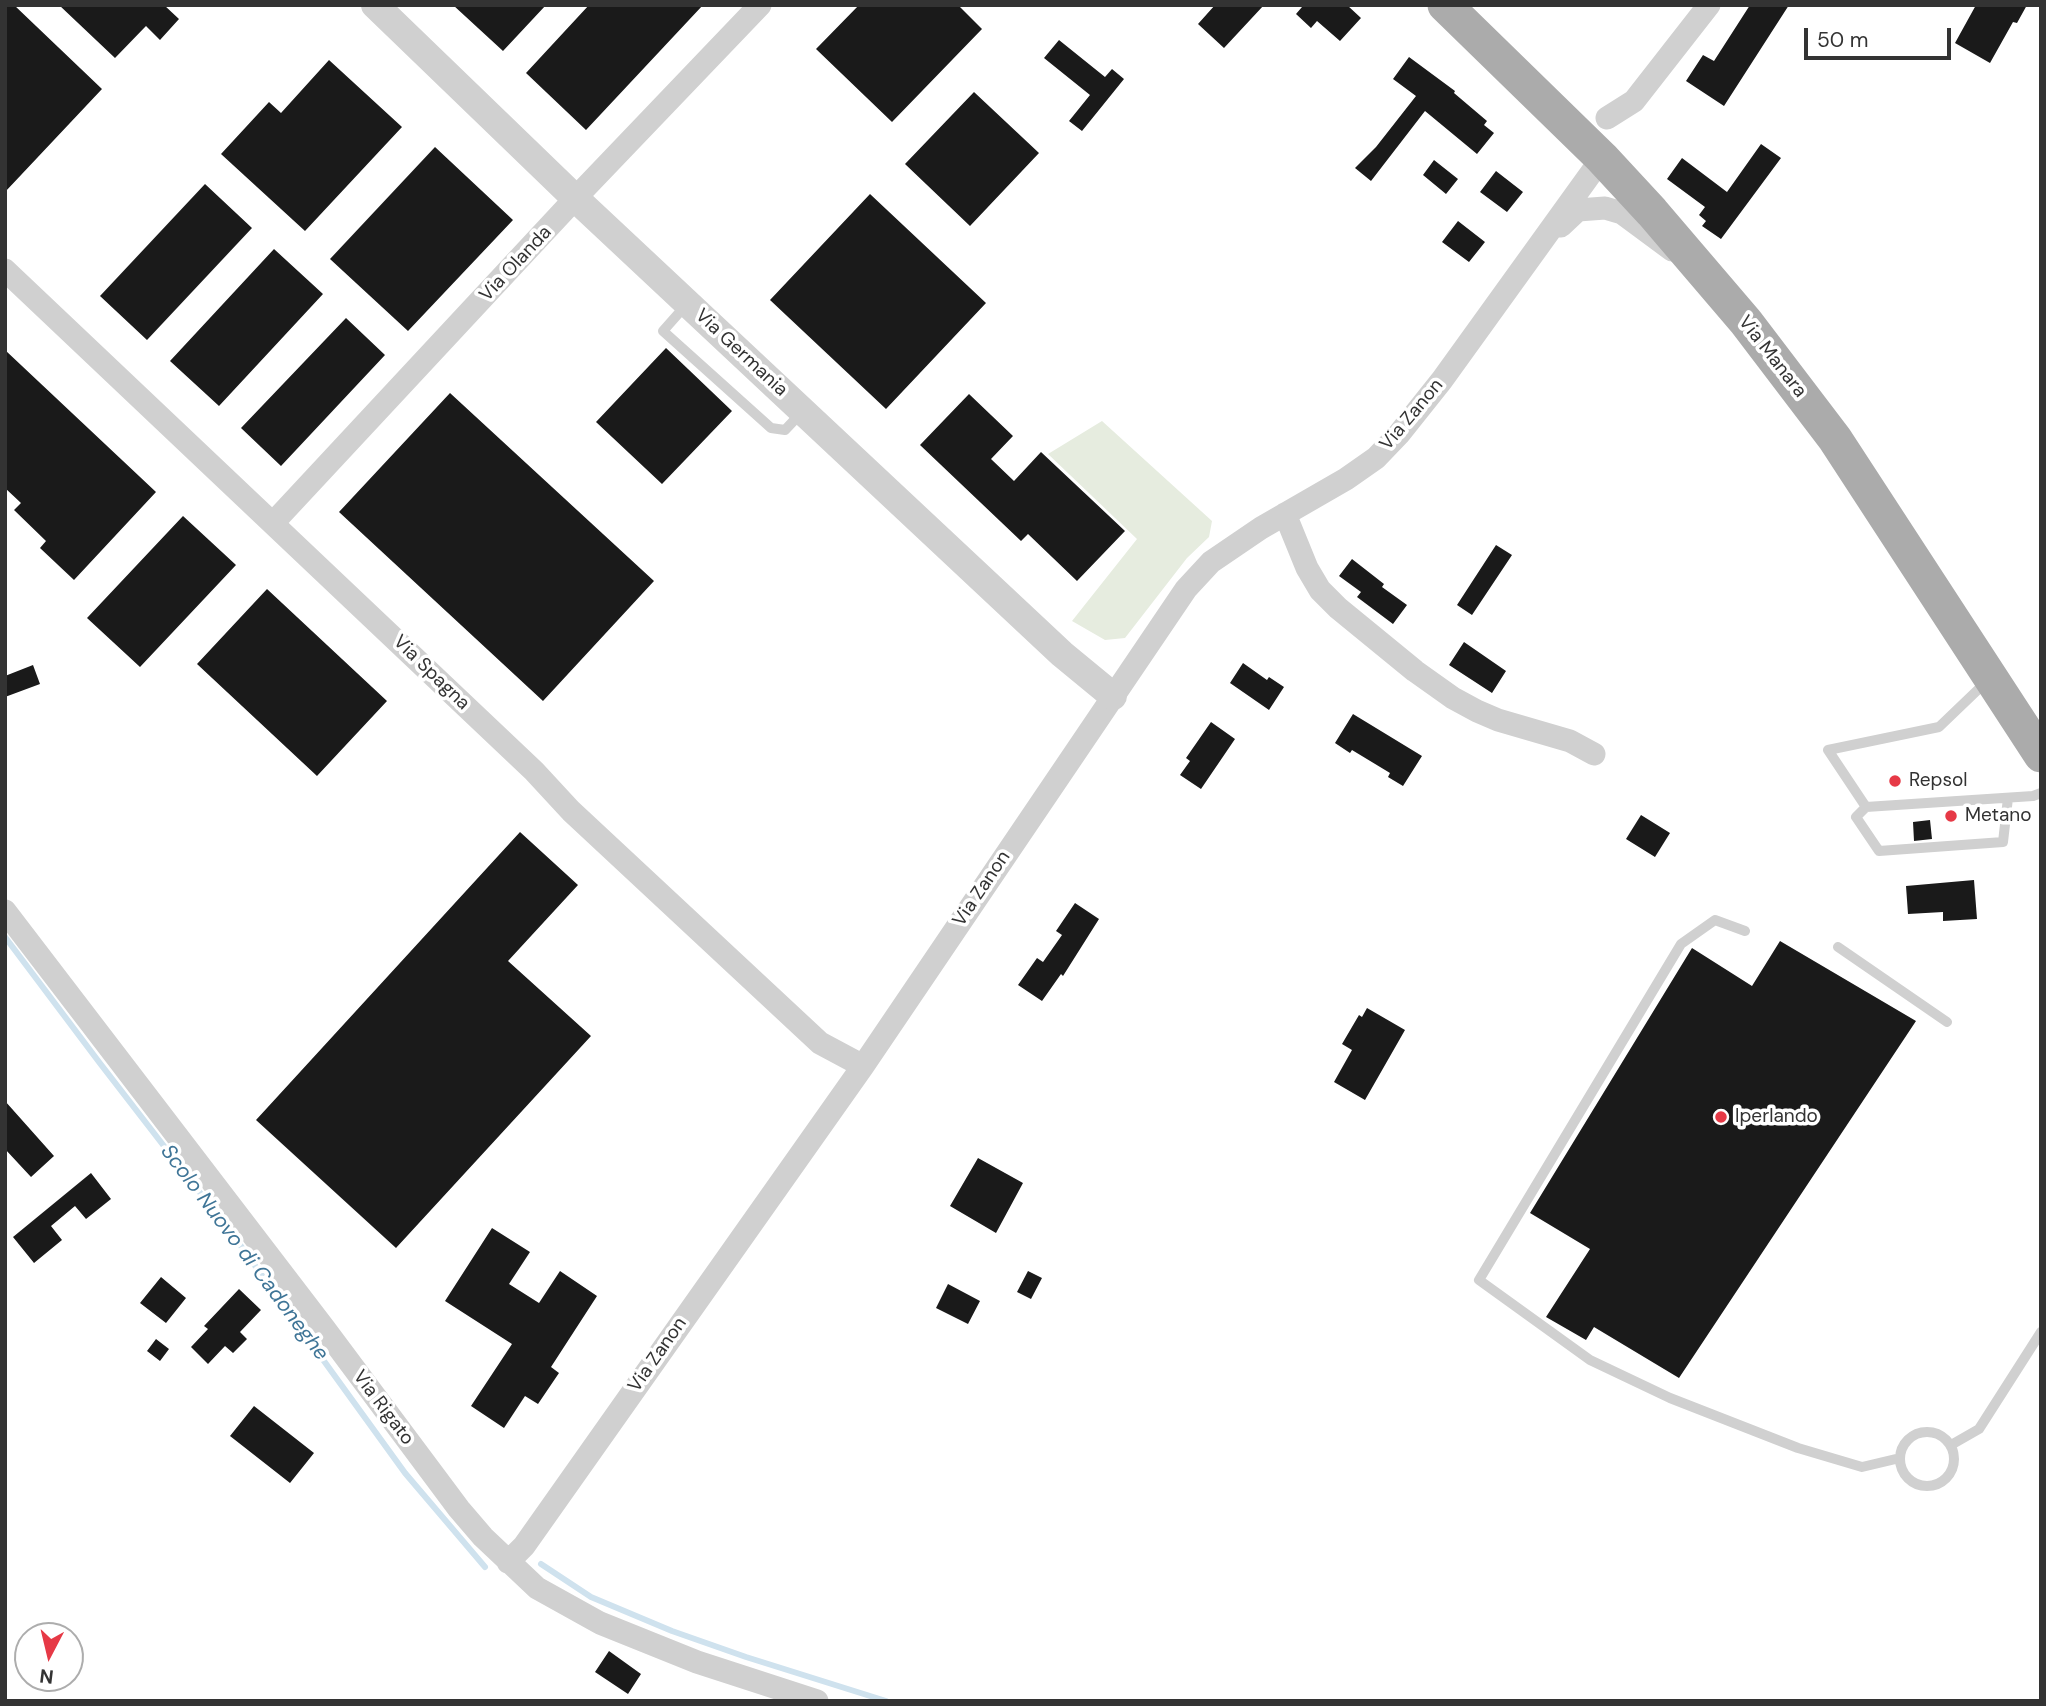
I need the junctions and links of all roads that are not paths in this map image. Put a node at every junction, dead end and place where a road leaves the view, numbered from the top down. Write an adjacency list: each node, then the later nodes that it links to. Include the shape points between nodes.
1 (375, 5): 7 (street, Via Germania)
2 (760, 5): 7 (street, Via Olanda)
3 (1445, 5): 6 (main road, Via Manara)
4 (1709, 5): 5 (street, via 1634,101)
5 (1607, 118)
6 (1602, 158): 9 (main road, Via Manara); 10 (street, Via Zanon)
7 (576, 199): 11 (street, Via Germania); 14 (street, Via Olanda)
8 (5, 270): 14 (street, Via Spagna)
9 (1706, 274): 10 (street, Via Zanon, via 1622,214 1592,208 1578,210); 15 (main road, Via Manara, via 1835,439)
10 (1514, 277): 13 (street, Via Zanon, via 1442,380 1376,458)
11 (688, 303): 12 (street, Via Germania); 12 (lane, via 663,331 771,428 785,430)
12 (803, 411): 16 (street, Via Germania)
13 (1286, 514): 16 (street, Via Zanon, via 1211,562 1186,589); 17 (street, via 1320,590 1416,671 1477,711 1570,741)
14 (273, 523): 26 (street, Via Spagna, via 820,1043)
15 (1991, 677): 18 (main road, Via Manara); 21 (lane, via 1939,727 1828,750)
16 (1112, 696): 26 (street, Via Zanon)
17 (1594, 754)
18 (2041, 755)
19 (2041, 793): 20 (lane)
20 (2008, 798): 21 (lane); 21 (lane, via 2003,842 1879,850 1856,817)
21 (1866, 807)
22 (5, 911): 30 (street, Via Rigato, via 459,1509)
23 (1745, 931): 29 (lane, via 1715,920 1681,944 1479,1280 1590,1360 1670,1398 1862,1468)
24 (1838, 947): 25 (lane)
25 (1947, 1022)
26 (863, 1066): 30 (street, Via Zanon)
27 (2041, 1332): 28 (lane, via 1979,1429)
28 (1951, 1445): 29 (lane, via 1938,1434 1920,1432 1906,1441); 29 (lane, via 1951,1472 1938,1484 1912,1481)
29 (1900, 1458)
30 (508, 1562): 31 (street, Via Rigato, via 537,1588 600,1623 697,1662)
31 (817, 1701)

